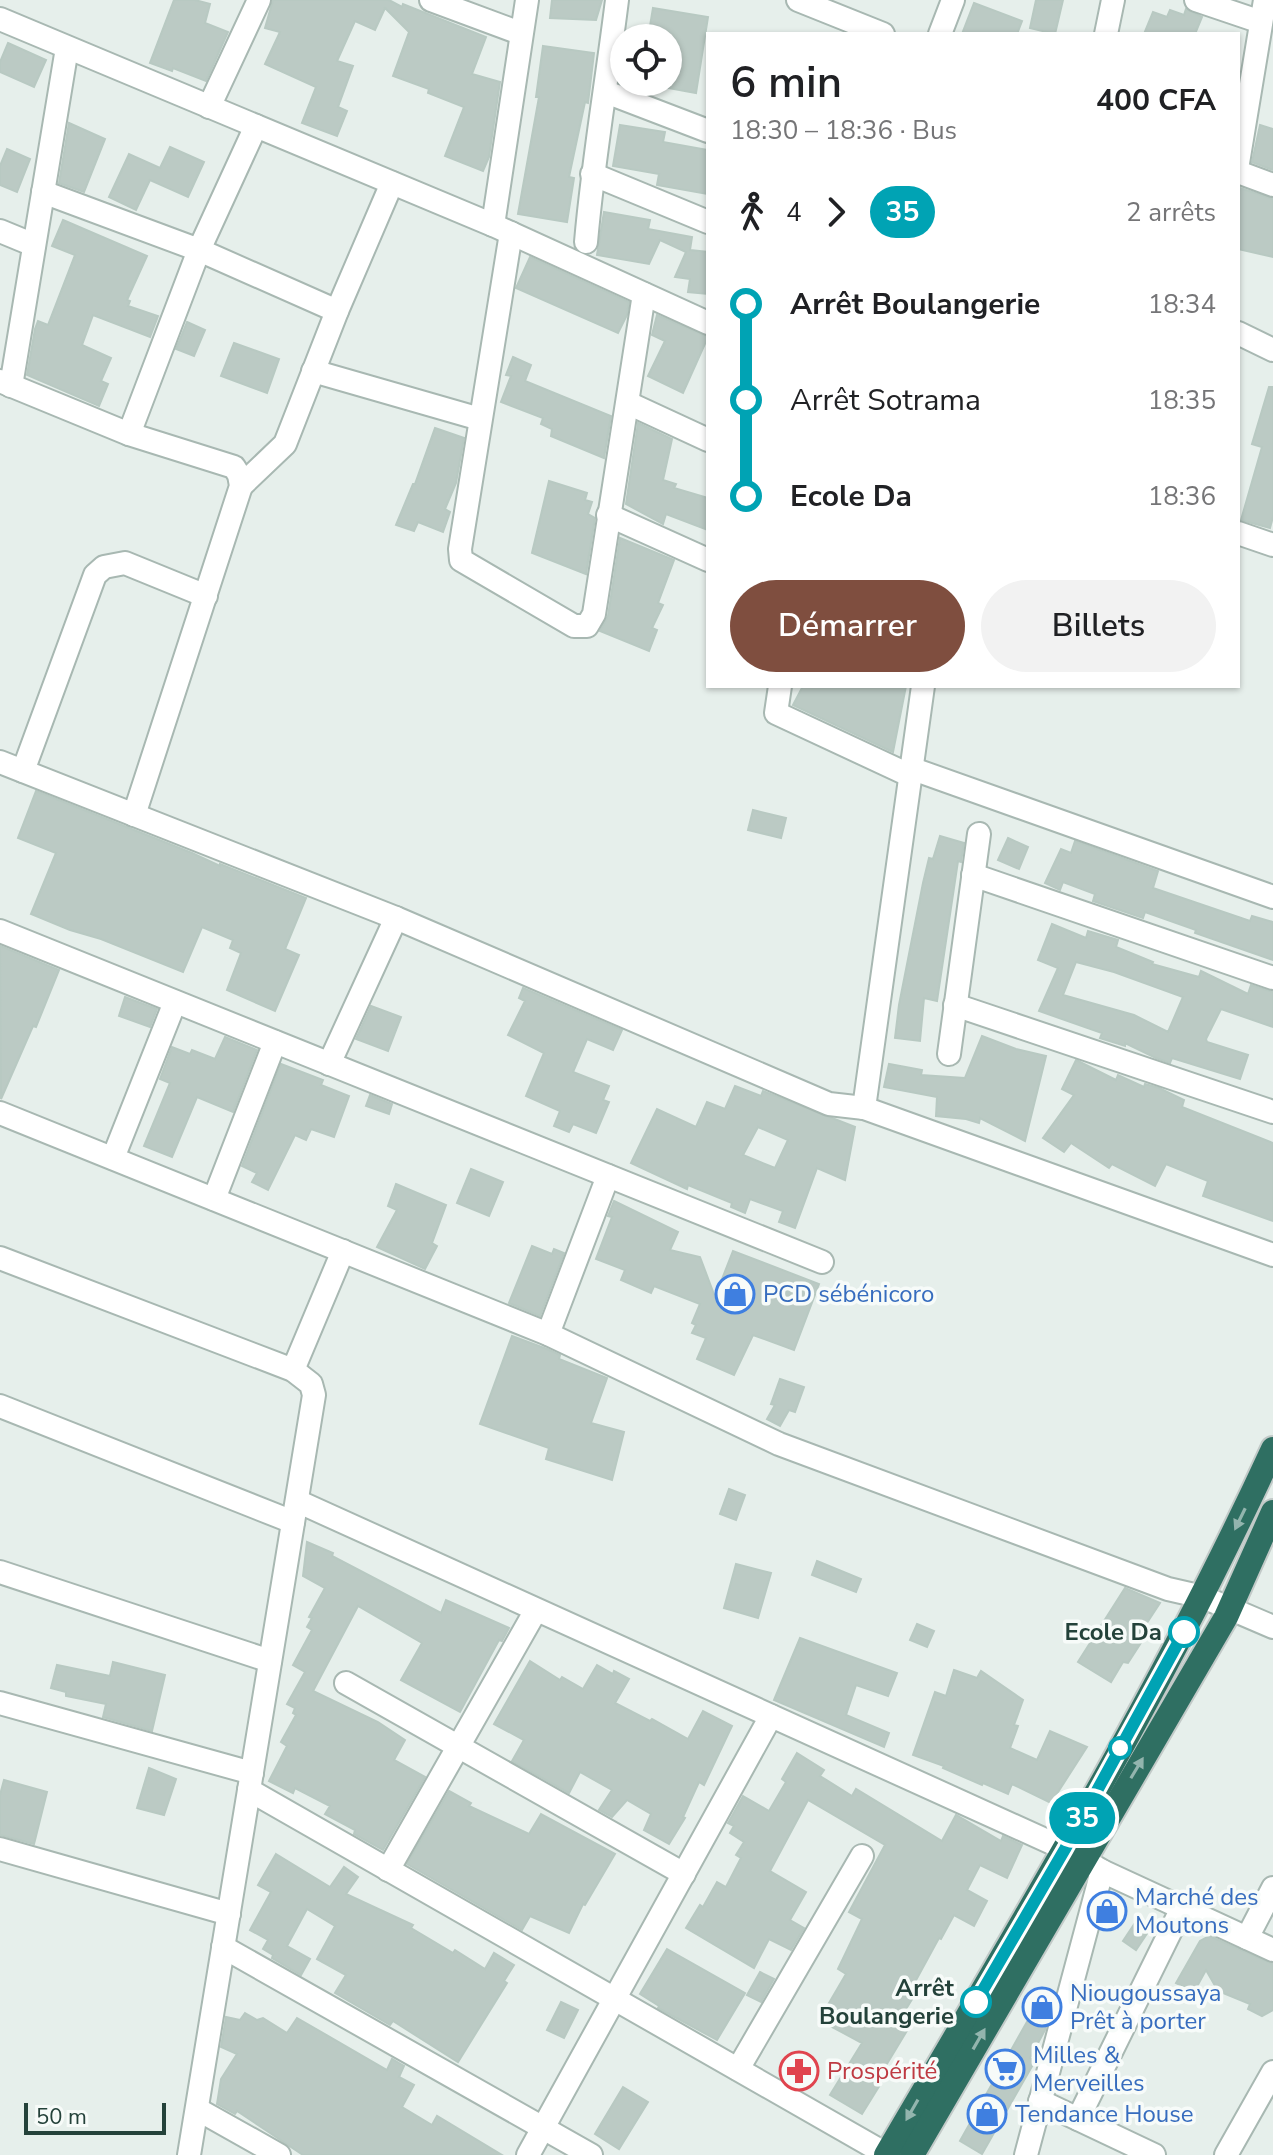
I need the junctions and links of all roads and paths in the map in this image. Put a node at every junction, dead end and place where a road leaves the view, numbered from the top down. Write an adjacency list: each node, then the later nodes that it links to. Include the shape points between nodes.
1 (259, 0): 17 (street)
2 (431, 0): 14 (street)
3 (527, 0): 14 (street)
4 (617, 0): 16 (street)
5 (798, 0): 11 (street)
6 (953, 0): 12 (street)
7 (1113, 0): 13 (street)
8 (1196, 0): 9 (street)
9 (1263, 11): 20 (street)
10 (0, 19): 15 (street)
11 (878, 32)
12 (941, 32)
13 (1106, 32)
14 (520, 33): 27 (street)
15 (67, 48): 17 (street); 25 (street)
16 (606, 92): 19 (street); 22 (street)
17 (209, 107): 18 (street)
18 (256, 126): 23 (street); 31 (street)
19 (706, 130)
20 (1240, 151)
21 (1240, 173): 24 (street)
22 (592, 174): 26 (street); 29 (street)
23 (392, 183): 27 (street); 33 (street)
24 (1273, 185)
25 (43, 192): 30 (street); 31 (street)
26 (706, 221)
27 (502, 229): 32 (street); 40 (street)
28 (0, 231): 30 (street)
29 (586, 242)
30 (34, 245): 38 (street)
31 (199, 250): 33 (street); 41 (street)
32 (644, 294): 34 (street); 39 (street)
33 (337, 311): 37 (street)
34 (706, 322)
35 (1240, 334): 36 (street)
36 (1273, 350)
37 (313, 371): 40 (street); 43 (street, via 285,444)
38 (5, 384): 41 (street)
39 (628, 403): 42 (street); 44 (street)
40 (480, 419): 44 (street, via 460,549 467,565 574,626 587,626 594,614)
41 (129, 434): 43 (street, via 234,467)
42 (706, 439)
43 (241, 486): 48 (street)
44 (608, 515): 47 (street)
45 (1240, 534): 46 (street)
46 (1273, 545)
47 (706, 559)
48 (206, 596): 52 (street, via 125,563 104,567 95,575); 54 (street)
49 (780, 688): 53 (street, via 776,713)
50 (923, 688): 53 (street)
51 (0, 762): 52 (street)
52 (23, 771): 54 (street)
53 (909, 772): 57 (street); 66 (street)
54 (134, 815): 58 (street)
55 (979, 834): 56 (street)
56 (973, 875): 60 (street); 62 (street)
57 (1273, 897)
58 (396, 918): 65 (street); 66 (street, via 829,1104)
59 (0, 931): 61 (street)
60 (1273, 978)
61 (175, 1002): 63 (street); 69 (street)
62 (955, 1005): 64 (street); 67 (street)
63 (275, 1042): 65 (street); 71 (street)
64 (949, 1054)
65 (329, 1064): 70 (street)
66 (864, 1108): 73 (street)
67 (1273, 1112)
68 (0, 1113): 69 (street)
69 (113, 1158): 71 (street)
70 (608, 1176): 75 (street); 76 (street)
71 (214, 1199): 72 (street)
72 (343, 1251): 76 (street); 77 (street)
73 (1273, 1255)
74 (0, 1258): 77 (street)
75 (822, 1262)
76 (548, 1334): 83 (street, via 779,1444 1168,1589)
77 (293, 1370): 80 (street, via 311,1384 314,1395)
78 (0, 1406): 80 (street)
79 (1273, 1449): 83 (highway, one-way to 83)
80 (295, 1511): 85 (street); 87 (street)
81 (1273, 1512): 84 (highway)
82 (0, 1572): 87 (street)
83 (1203, 1597): 84 (street); 95 (highway)
84 (1231, 1607): 86 (street); 95 (highway, one-way to 84)
85 (536, 1610): 90 (street); 91 (street)
86 (1273, 1627)
87 (270, 1661): 92 (street)
88 (346, 1683): 91 (street)
89 (0, 1703): 92 (street)
90 (771, 1716): 95 (street); 97 (street)
91 (459, 1747): 96 (street); 97 (street)
92 (250, 1781): 96 (street); 100 (street)
93 (0, 1849): 100 (street)
94 (862, 1856): 105 (street)
95 (1083, 1860): 99 (street); 107 (street); 115 (highway, one-way to 115); 116 (highway, one-way to 95)
96 (388, 1870): 104 (street)
97 (684, 1874): 104 (street)
98 (1273, 1888): 101 (street)
99 (1182, 1908): 101 (street); 109 (street)
100 (229, 1914): 102 (street)
101 (1247, 1938): 103 (street)
102 (223, 1947): 108 (street); 110 (street)
103 (1273, 1950)
104 (615, 1999): 105 (street); 110 (street)
105 (738, 2069): 115 (street)
106 (1273, 2072): 119 (street)
107 (1040, 2101): 109 (street); 117 (street)
108 (197, 2109): 111 (street); 112 (street)
109 (1078, 2119): 118 (street)
110 (543, 2128): 113 (street); 114 (street)
111 (189, 2155)
112 (279, 2155)
113 (528, 2155)
114 (591, 2155)
115 (886, 2155)
116 (912, 2155)
117 (1026, 2155)
118 (1154, 2155)
119 (1226, 2155)

